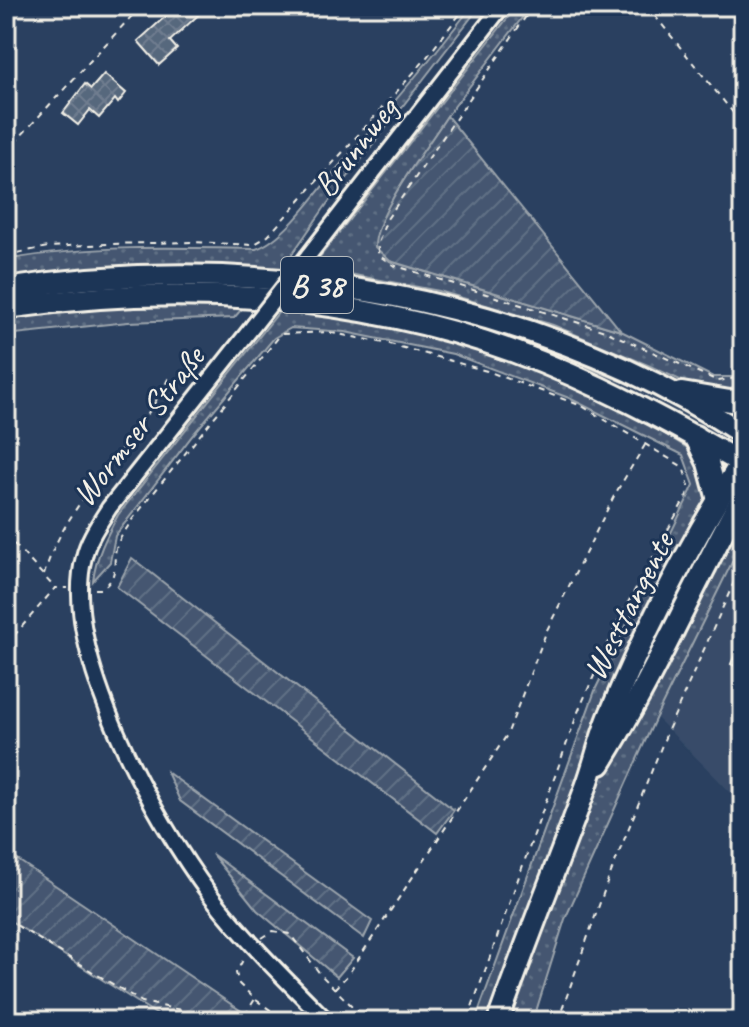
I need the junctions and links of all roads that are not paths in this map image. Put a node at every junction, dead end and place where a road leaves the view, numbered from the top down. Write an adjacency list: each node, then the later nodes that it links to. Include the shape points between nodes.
1 (502, 6): 4 (street, Brunnweg, bridge)
2 (6, 289): 5 (main road, B 38, via 144,276 327,286 493,320)
3 (6, 308): 8 (main road, B 38, via 101,297 197,295 374,313 514,351)
4 (254, 325): 14 (street, Wormser Straße, via 92,535 83,557 81,617 122,743 179,849 254,946)
5 (674, 392): 6 (main road, B 38); 7 (main road, B 38)
6 (743, 399)
7 (743, 434)
8 (695, 436): 9 (main road, B 38); 11 (main road)
9 (742, 462): 11 (main road, Westtangente)
10 (743, 495): 12 (main road, Westtangente)
11 (718, 500): 13 (main road, Westtangente, via 637,651)
12 (736, 516): 13 (main road, Westtangente, via 703,567 640,695)
13 (585, 788): 15 (main road, Westtangente)
14 (327, 1021)
15 (498, 1021)

